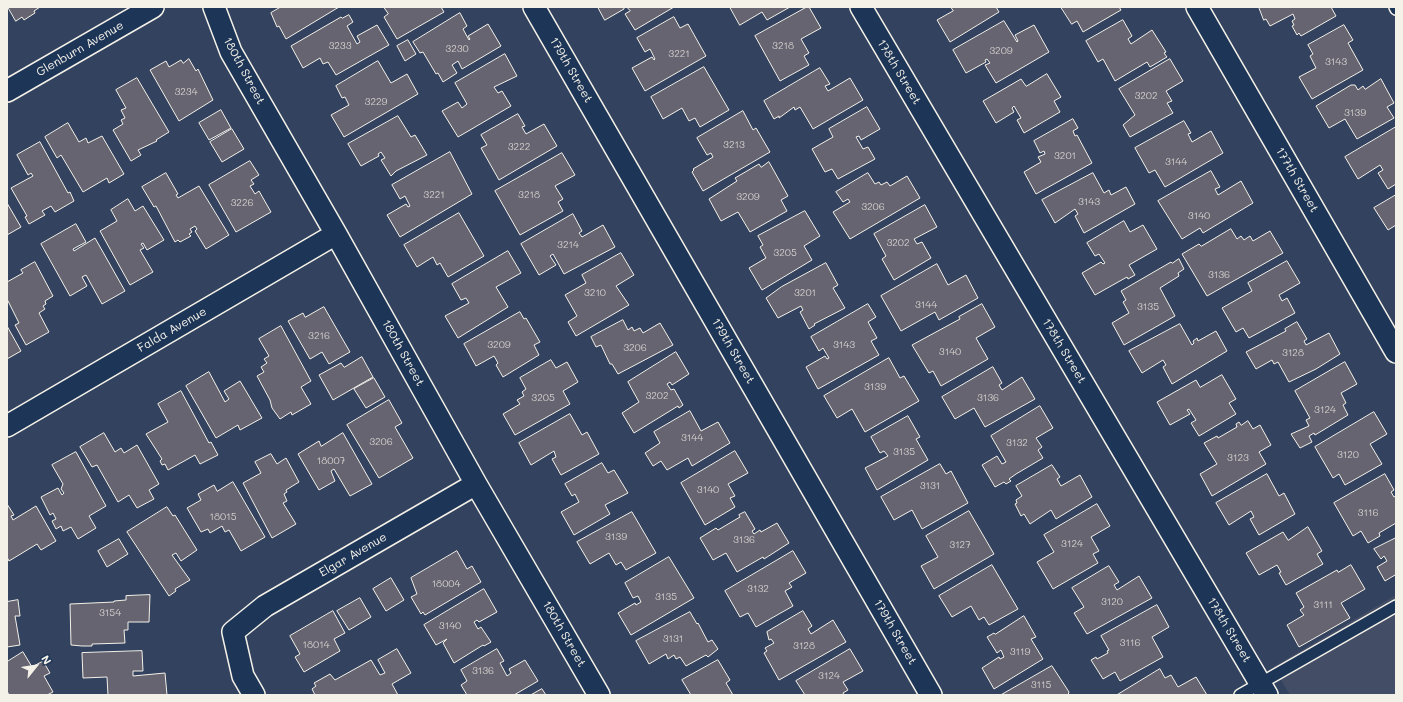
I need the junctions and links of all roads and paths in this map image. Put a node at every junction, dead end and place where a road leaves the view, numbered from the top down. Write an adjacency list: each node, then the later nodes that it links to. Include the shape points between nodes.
1 (153, 7): 6 (street, Glenburn Avenue)
2 (214, 7): 7 (street, 180th Street, via 231,52)
3 (534, 7): 15 (street, 179th Street)
4 (861, 7): 12 (street, 178th Street)
5 (1198, 7): 8 (street, 177th Street)
6 (7, 91)
7 (336, 234): 9 (street, Falda Avenue); 10 (street, 180th Street)
8 (1396, 352)
9 (7, 426)
10 (476, 484): 13 (street, Elgar Avenue, via 265,606 233,632 243,676); 14 (street, 180th Street)
11 (1396, 606): 12 (lane)
12 (1264, 689): 16 (lane)
13 (254, 695)
14 (599, 695)
15 (931, 695)
16 (1240, 695)

